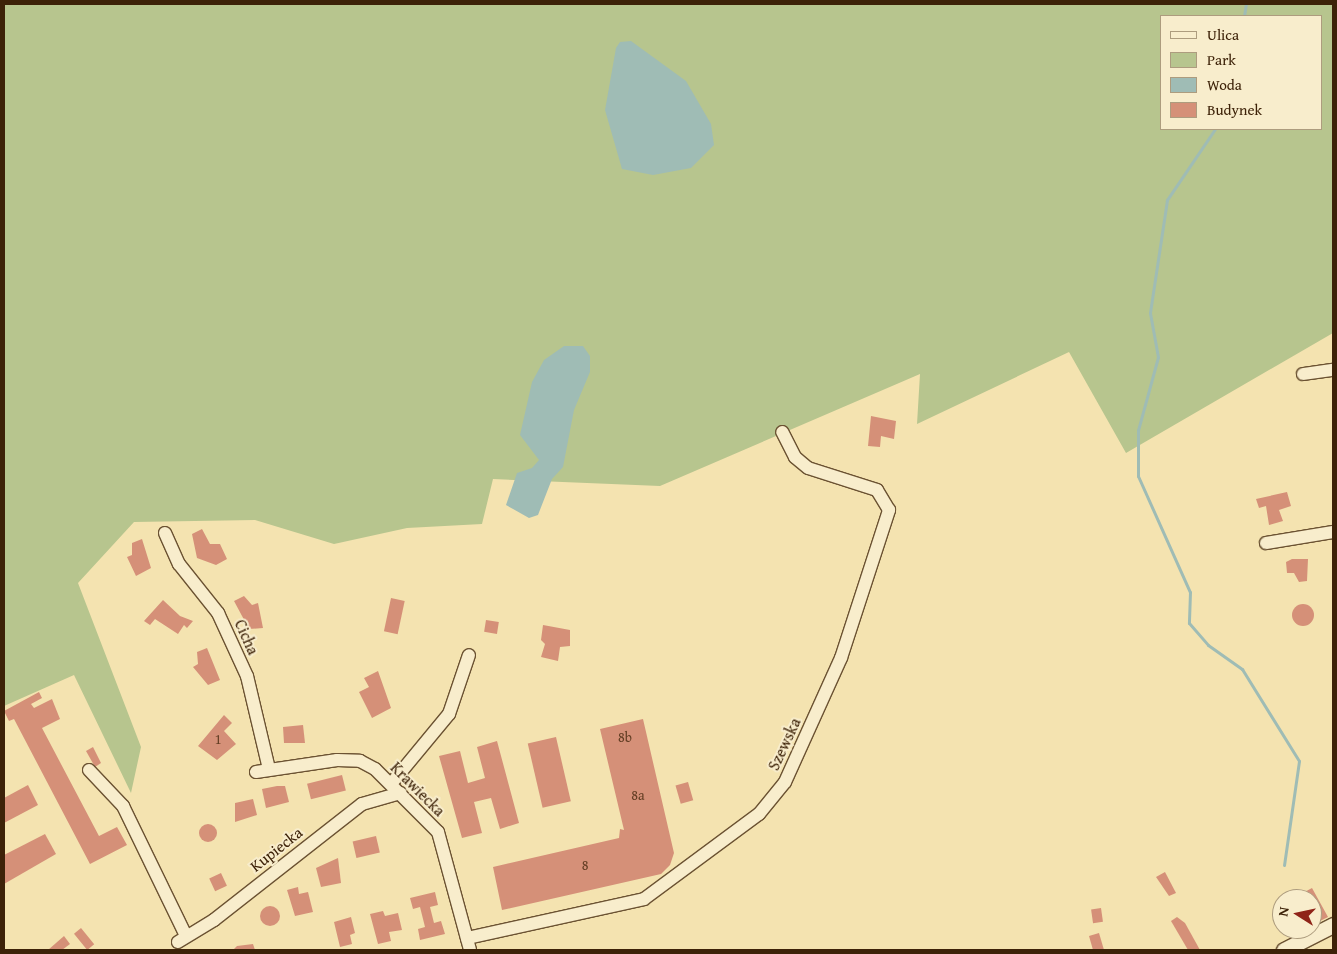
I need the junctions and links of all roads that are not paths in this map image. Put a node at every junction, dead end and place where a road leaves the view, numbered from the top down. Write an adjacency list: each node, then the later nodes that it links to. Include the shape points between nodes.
1 (1333, 370): 2 (street)
2 (1303, 374)
3 (782, 432): 12 (street, Szewska, via 795,457 808,468 877,490 889,510 841,658 785,782 759,814 644,899)
4 (165, 532): 9 (street, Cicha, via 179,564 218,613 247,676)
5 (1333, 535): 6 (street)
6 (1266, 543)
7 (469, 656): 10 (street, via 449,714)
8 (90, 770): 10 (street, Kupiecka, via 123,806 182,939 214,920 362,804)
9 (263, 770): 10 (street, Krawiecka, via 360,761)
10 (395, 788): 12 (street, Krawiecka, via 443,842)
11 (1333, 925): 13 (street)
12 (468, 944)
13 (1284, 950)

